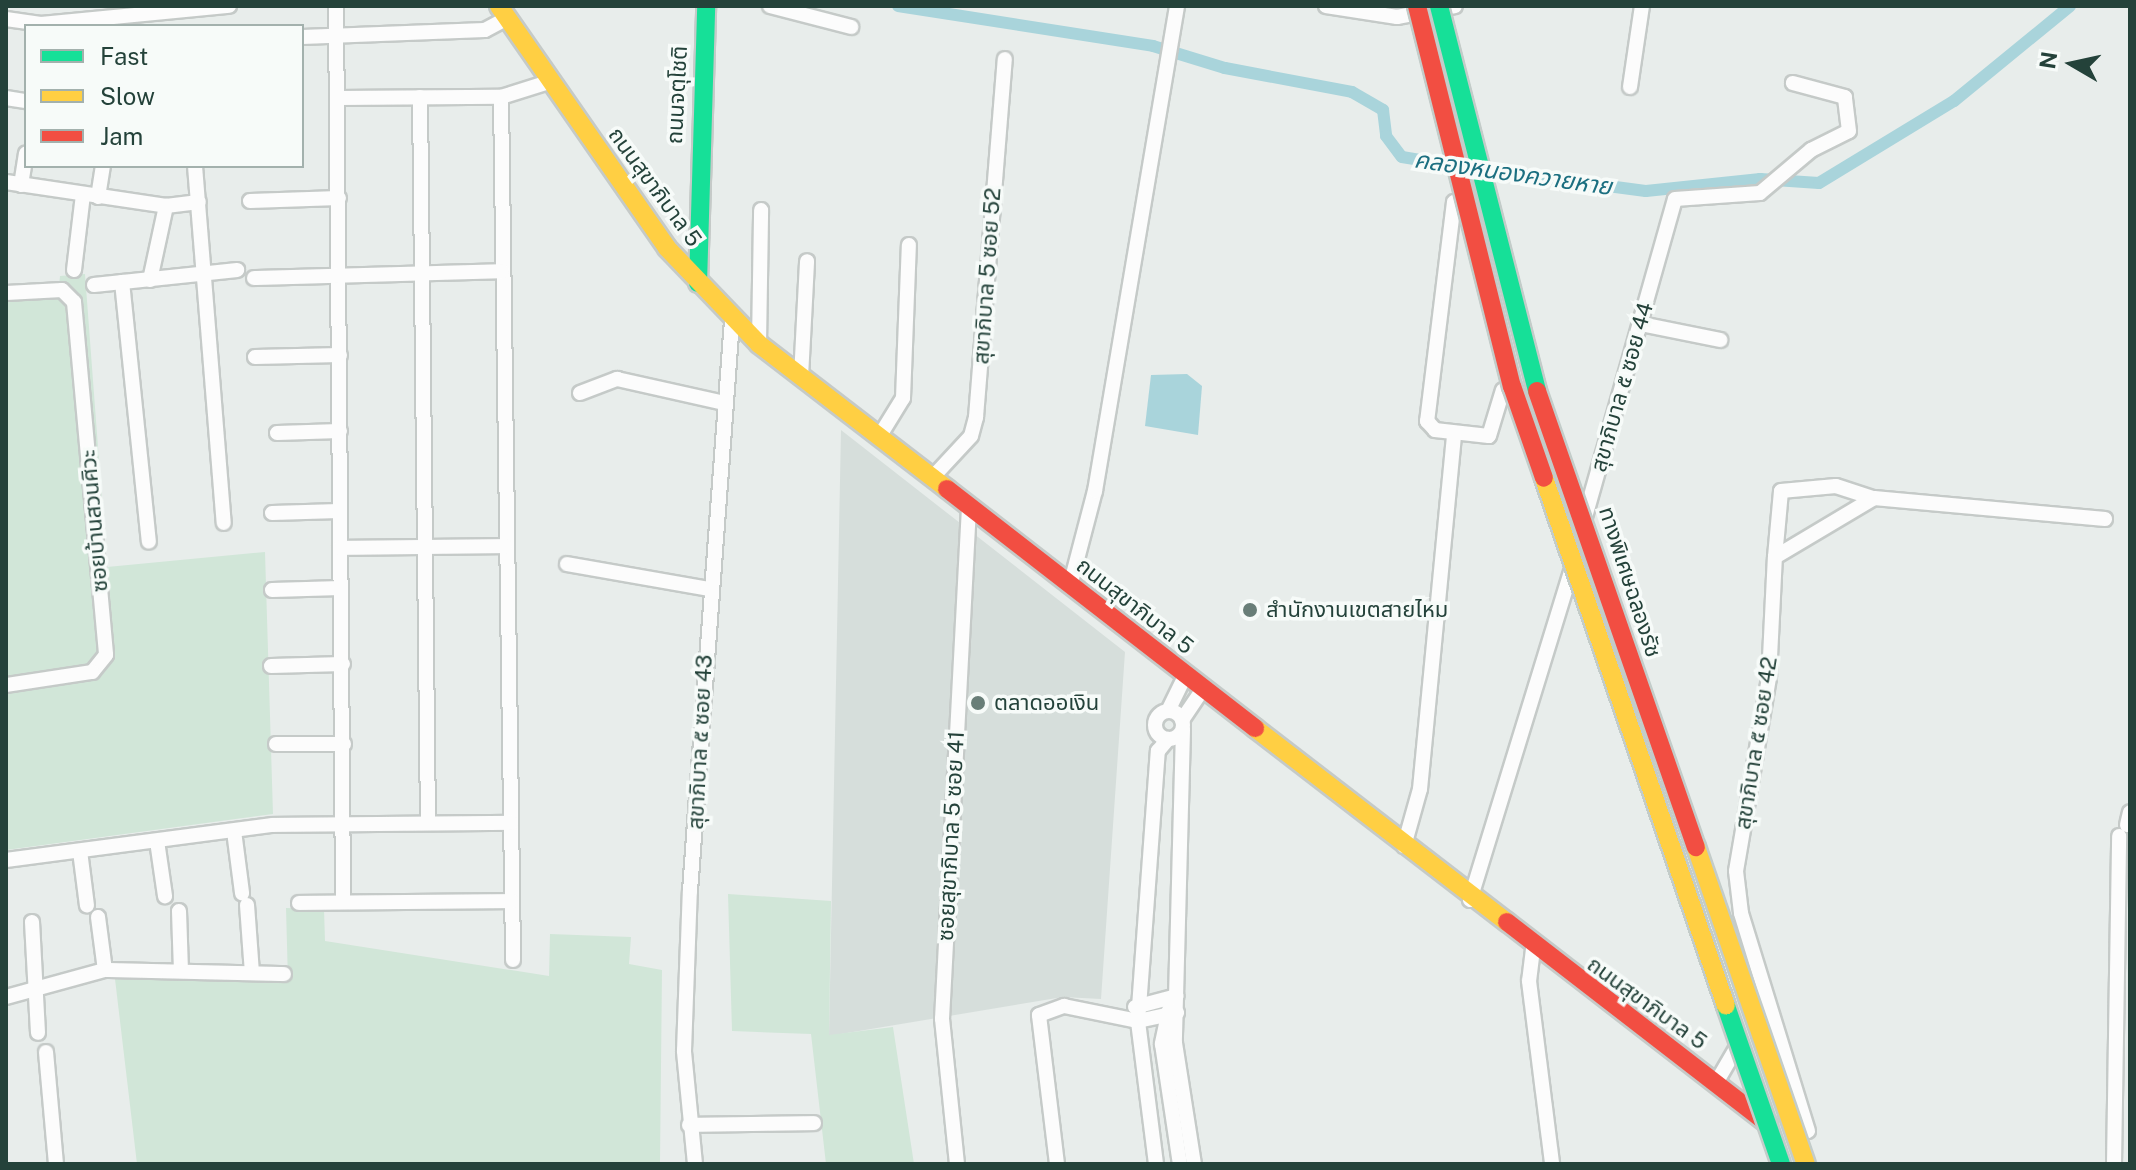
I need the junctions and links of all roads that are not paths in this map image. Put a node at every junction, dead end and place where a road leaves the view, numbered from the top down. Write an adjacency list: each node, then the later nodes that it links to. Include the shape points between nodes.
1 (229, 6): 14 (street)
2 (336, 6): 18 (street)
3 (706, 6): 49 (main road, ถนนจตุโชติ)
4 (770, 6): 17 (street)
5 (1177, 6): 79 (street, via 1095,491)
6 (1326, 6): 9 (street, via 1397,17)
7 (1417, 6): 140 (main road, bridge, via 1512,386)
8 (1439, 6): 130 (main road, ทางพิเศษฉลองรัช, bridge, via 1532,377)
9 (1455, 6)
10 (1642, 6): 23 (street)
11 (504, 12): 18 (street, via 485,30); 21 (main road, ถนนสุขาภิบาล 5)
12 (77, 13): 14 (street); 16 (street)
13 (6, 19): 15 (street)
14 (187, 19)
15 (35, 24)
16 (44, 24)
17 (851, 27)
18 (338, 36): 19 (street); 26 (street)
19 (304, 37)
20 (1005, 59): 66 (street, สุขาภิบาล 5 ซอย 52, via 976,417 971,436)
21 (549, 82): 25 (street); 49 (main road, ถนนสุขาภิบาล 5)
22 (1793, 83): 53 (street, สุขาภิบาล ๕ ซอย 44, via 1845,97 1852,119 1844,135 1790,165 1760,193 1675,199)
23 (1630, 87)
24 (420, 97): 25 (street); 26 (street); 43 (street)
25 (501, 97): 42 (street)
26 (339, 98): 32 (street)
27 (24, 158): 30 (street)
28 (102, 168): 31 (street)
29 (195, 168): 34 (street)
30 (14, 184): 31 (street)
31 (90, 196): 36 (street); 40 (street)
32 (339, 198): 33 (street); 45 (street)
33 (250, 201)
34 (199, 202): 36 (street); 44 (street)
35 (1454, 202): 64 (street, via 1427,421)
36 (166, 206): 47 (street)
37 (761, 210): 55 (street)
38 (909, 245): 65 (street, via 903,398)
39 (807, 261): 58 (street)
40 (74, 270)
41 (237, 270): 44 (street)
42 (502, 271): 43 (street); 75 (street)
43 (422, 272): 45 (street); 74 (street)
44 (206, 273): 47 (street); 72 (street)
45 (340, 276): 46 (street); 56 (street)
46 (254, 278)
47 (150, 280): 48 (street)
48 (122, 282): 50 (street); 73 (street)
49 (698, 283): 52 (main road, ถนนสุขาภิบาล 5)
50 (94, 285)
51 (6, 293): 86 (street, ซอยบ้านสวนศิวะ, via 56,289 74,302 106,655 92,672)
52 (732, 320): 55 (main road, ถนนสุขาภิบาล 5); 61 (street, สุขาภิบาล ๕ ซอย 43)
53 (1641, 324): 54 (street); 103 (street, สุขาภิบาล ๕ ซอย 44)
54 (1720, 340)
55 (759, 344): 58 (main road, ถนนสุขาภิบาล 5)
56 (340, 355): 57 (street); 62 (street)
57 (255, 357)
58 (801, 377): 65 (main road, ถนนสุขาภิบาล 5)
59 (1503, 390): 64 (street, via 1496,433)
60 (580, 393): 61 (street, via 617,379)
61 (720, 402): 81 (street, สุขาภิบาล ๕ ซอย 43)
62 (340, 431): 63 (street); 69 (street)
63 (277, 433)
64 (1454, 433): 99 (street, via 1420,789)
65 (879, 437): 66 (main road, ถนนสุขาภิบาล 5)
66 (932, 478): 68 (main road, ถนนสุขาภิบาล 5)
67 (1874, 498): 71 (street); 77 (street); 77 (street, สุขาภิบาล ๕ ซอย 42, via 1836,486 1781,491)
68 (969, 507): 79 (main road, ถนนสุขาภิบาล 5); 133 (street, ซอยสุขาภิบาล 5 ซอย 41, via 941,1028)
69 (339, 511): 70 (street); 76 (street)
70 (272, 513)
71 (2105, 519)
72 (224, 523)
73 (149, 542)
74 (426, 546): 75 (street); 76 (street); 94 (street)
75 (505, 546): 95 (street)
76 (340, 548): 80 (street)
77 (1775, 557): 115 (street, สุขาภิบาล ๕ ซอย 42, via 1769,678 1736,871)
78 (567, 564): 81 (street)
79 (1070, 586): 85 (main road, ถนนสุขาภิบาล 5)
80 (341, 588): 82 (street); 83 (street)
81 (709, 589): 128 (street, สุขาภิบาล ๕ ซอย 43, via 685,1022)
82 (272, 590)
83 (343, 664): 84 (street); 92 (street)
84 (271, 666)
85 (1185, 676): 87 (main road, ถนนสุขาภิบาล 5); 88 (street)
86 (6, 685)
87 (1203, 689): 89 (street); 99 (main road, ถนนสุขาภิบาล 5)
88 (1168, 711): 89 (street); 90 (street, via 1155,728)
89 (1182, 725): 90 (street); 118 (street, via 1179,959)
90 (1168, 739): 119 (street, via 1158,751)
91 (276, 744): 92 (street)
92 (344, 744): 93 (street)
93 (342, 823): 94 (street); 97 (street); 105 (street)
94 (428, 823): 95 (street)
95 (511, 823): 104 (street)
96 (2125, 824): 126 (street)
97 (234, 831): 98 (street); 113 (street)
98 (157, 841): 100 (street); 102 (street)
99 (1404, 846): 103 (main road, ถนนสุขาภิบาล 5)
100 (80, 851): 101 (street); 111 (street)
101 (6, 860)
102 (165, 896)
103 (1470, 900): 109 (main road, ถนนสุขาภิบาล 5)
104 (512, 901): 105 (street); 110 (street)
105 (343, 902): 106 (street)
106 (299, 903)
107 (179, 911): 112 (street)
108 (32, 922): 116 (street)
109 (1533, 949): 125 (main road, ถนนสุขาภิบาล 5); 138 (street, via 1529,981)
110 (513, 960)
111 (105, 970): 112 (street); 116 (street)
112 (181, 971): 113 (street)
113 (252, 973): 114 (street)
114 (284, 974)
115 (1764, 983): 125 (street); 130 (street, สุขาภิบาล ๕ ซอย 42)
116 (36, 994): 117 (street); 123 (street)
117 (6, 997)
118 (1173, 997): 119 (street); 121 (street)
119 (1142, 1005): 120 (street); 122 (street)
120 (1120, 1012): 122 (street); 134 (street, via 1064,1006 1039,1015)
121 (1173, 1014): 122 (street); 136 (street, via 1162,1044); 137 (street)
122 (1138, 1021): 135 (street)
123 (38, 1033)
124 (46, 1052): 131 (street)
125 (1716, 1083): 129 (main road, ถนนสุขาภิบาล 5)
126 (2122, 1095): 141 (street)
127 (814, 1123): 128 (street)
128 (689, 1125): 132 (street, สุขาภิบาล ๕ ซอย 43)
129 (1777, 1131): 130 (main road, ถนนสุขาภิบาล 5); 139 (street)
130 (1815, 1162)
131 (56, 1164)
132 (695, 1164)
133 (957, 1164)
134 (1057, 1164)
135 (1156, 1164)
136 (1180, 1164)
137 (1194, 1164)
138 (1552, 1164)
139 (1772, 1164)
140 (1781, 1164)
141 (2114, 1164)

